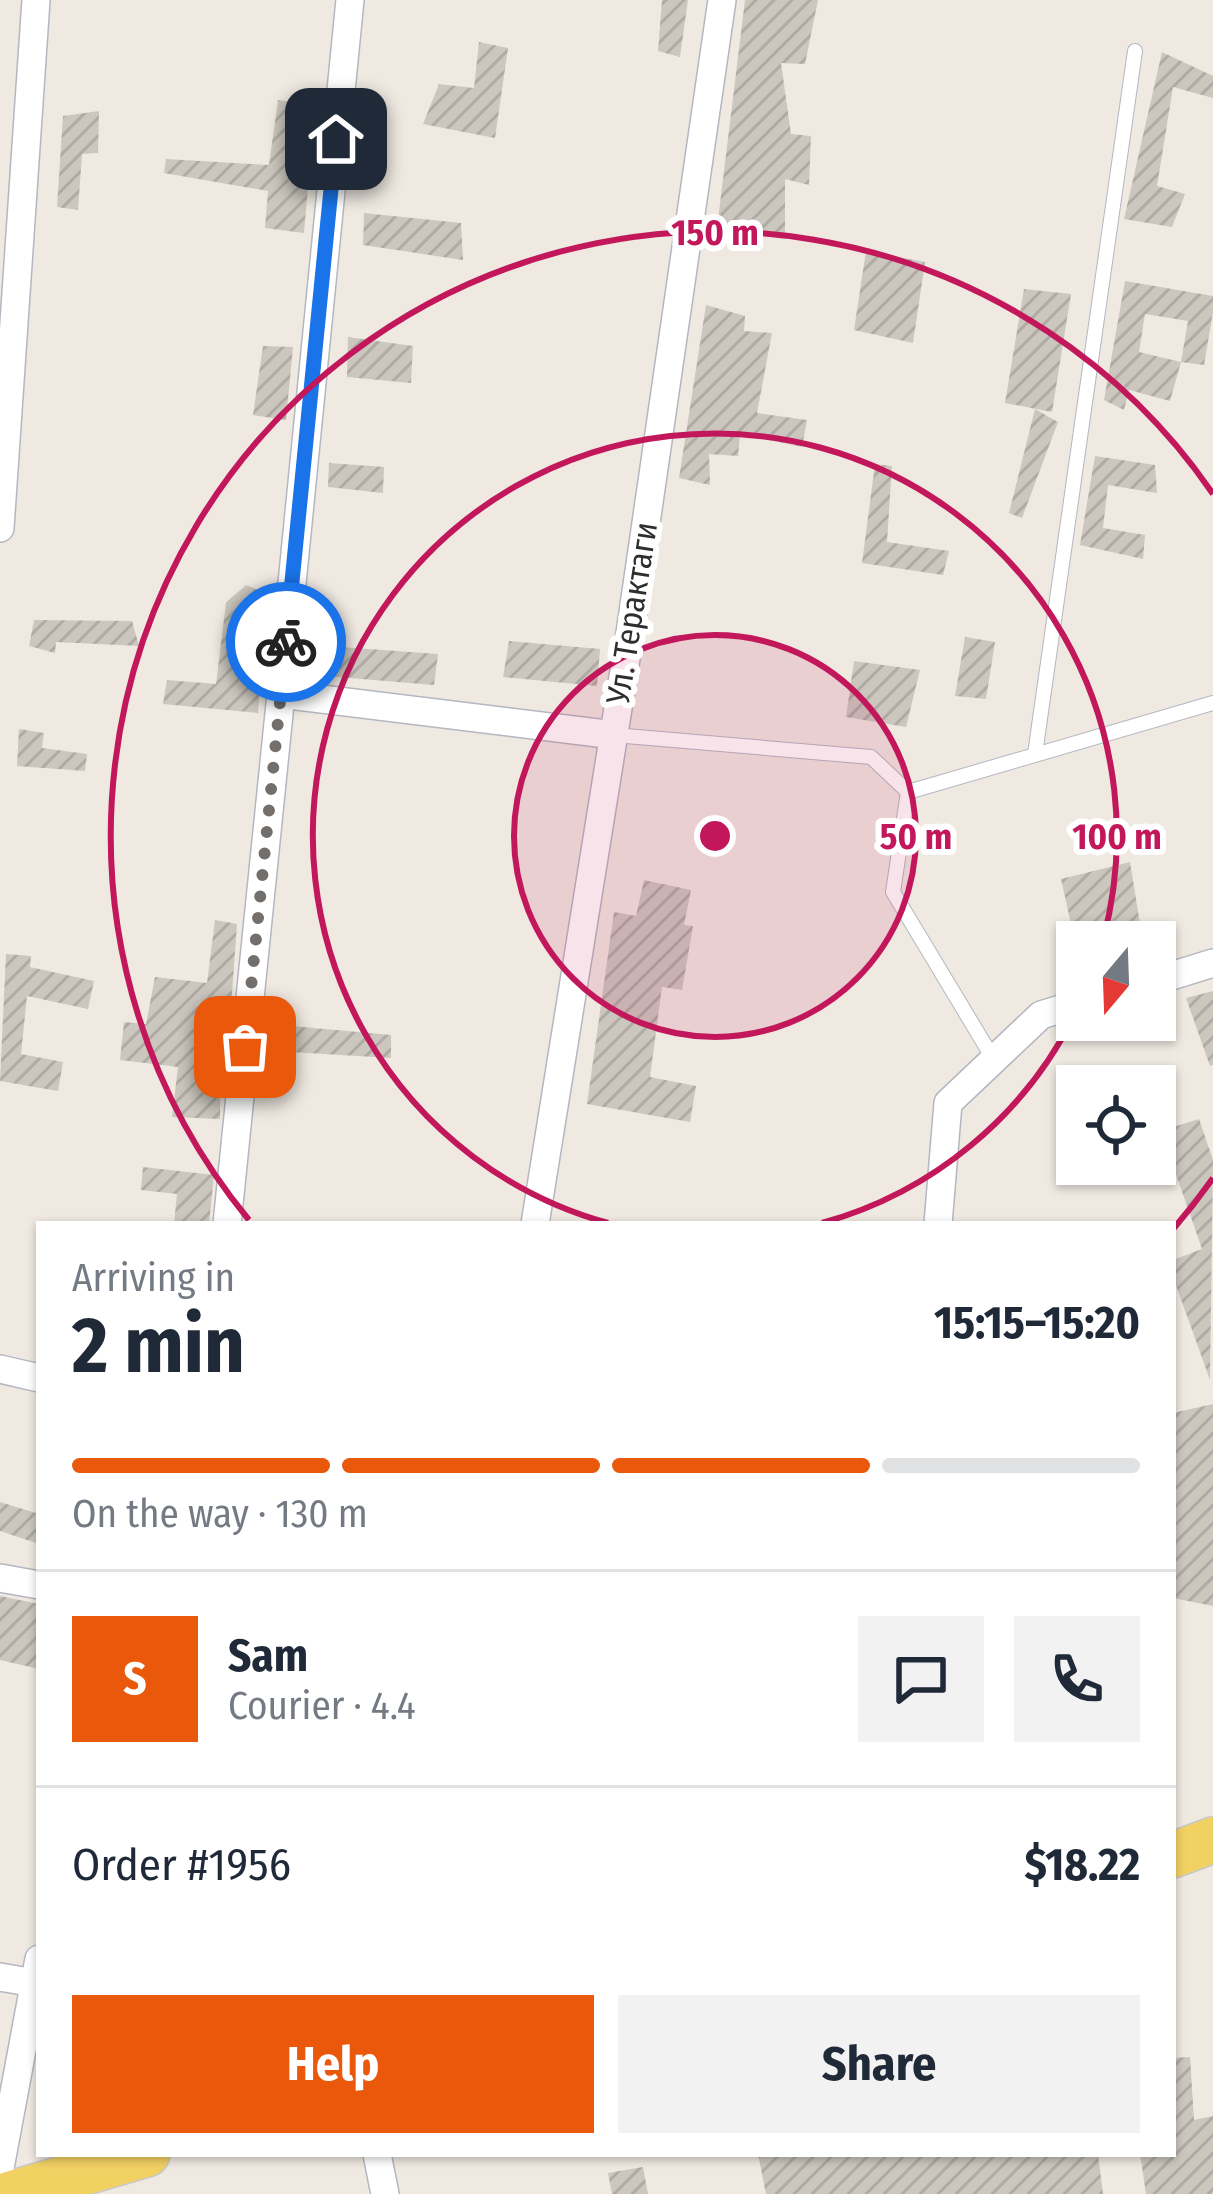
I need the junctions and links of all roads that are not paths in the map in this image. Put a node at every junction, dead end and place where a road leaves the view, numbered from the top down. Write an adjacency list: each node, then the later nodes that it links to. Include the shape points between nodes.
1 (36, 0): 5 (street)
2 (350, 0): 6 (street)
3 (722, 0): 8 (street, Ул. Терактаги)
4 (1135, 51): 9 (lane)
5 (0, 528)
6 (281, 694): 8 (street); 15 (street)
7 (1213, 703): 9 (lane)
8 (614, 735): 10 (lane, via 871,757); 16 (street, Ул. Терактаги)
9 (1035, 754): 10 (lane)
10 (908, 792): 14 (lane, via 893,892)
11 (1213, 963): 12 (street)
12 (1176, 974)
13 (1056, 1010): 14 (street)
14 (994, 1060): 17 (street, via 948,1103)
15 (227, 1221)
16 (535, 1221)
17 (938, 1221)
18 (0, 1370): 19 (street)
19 (36, 1377)
20 (0, 1578): 21 (street)
21 (36, 1584)
22 (1213, 1840): 23 (main road)
23 (1176, 1855)
24 (36, 1971): 25 (street)
25 (0, 1976)
26 (36, 1976): 29 (street)
27 (137, 2157): 30 (main road)
28 (377, 2157): 31 (street)
29 (0, 2168)
30 (10, 2194)
31 (385, 2194)

